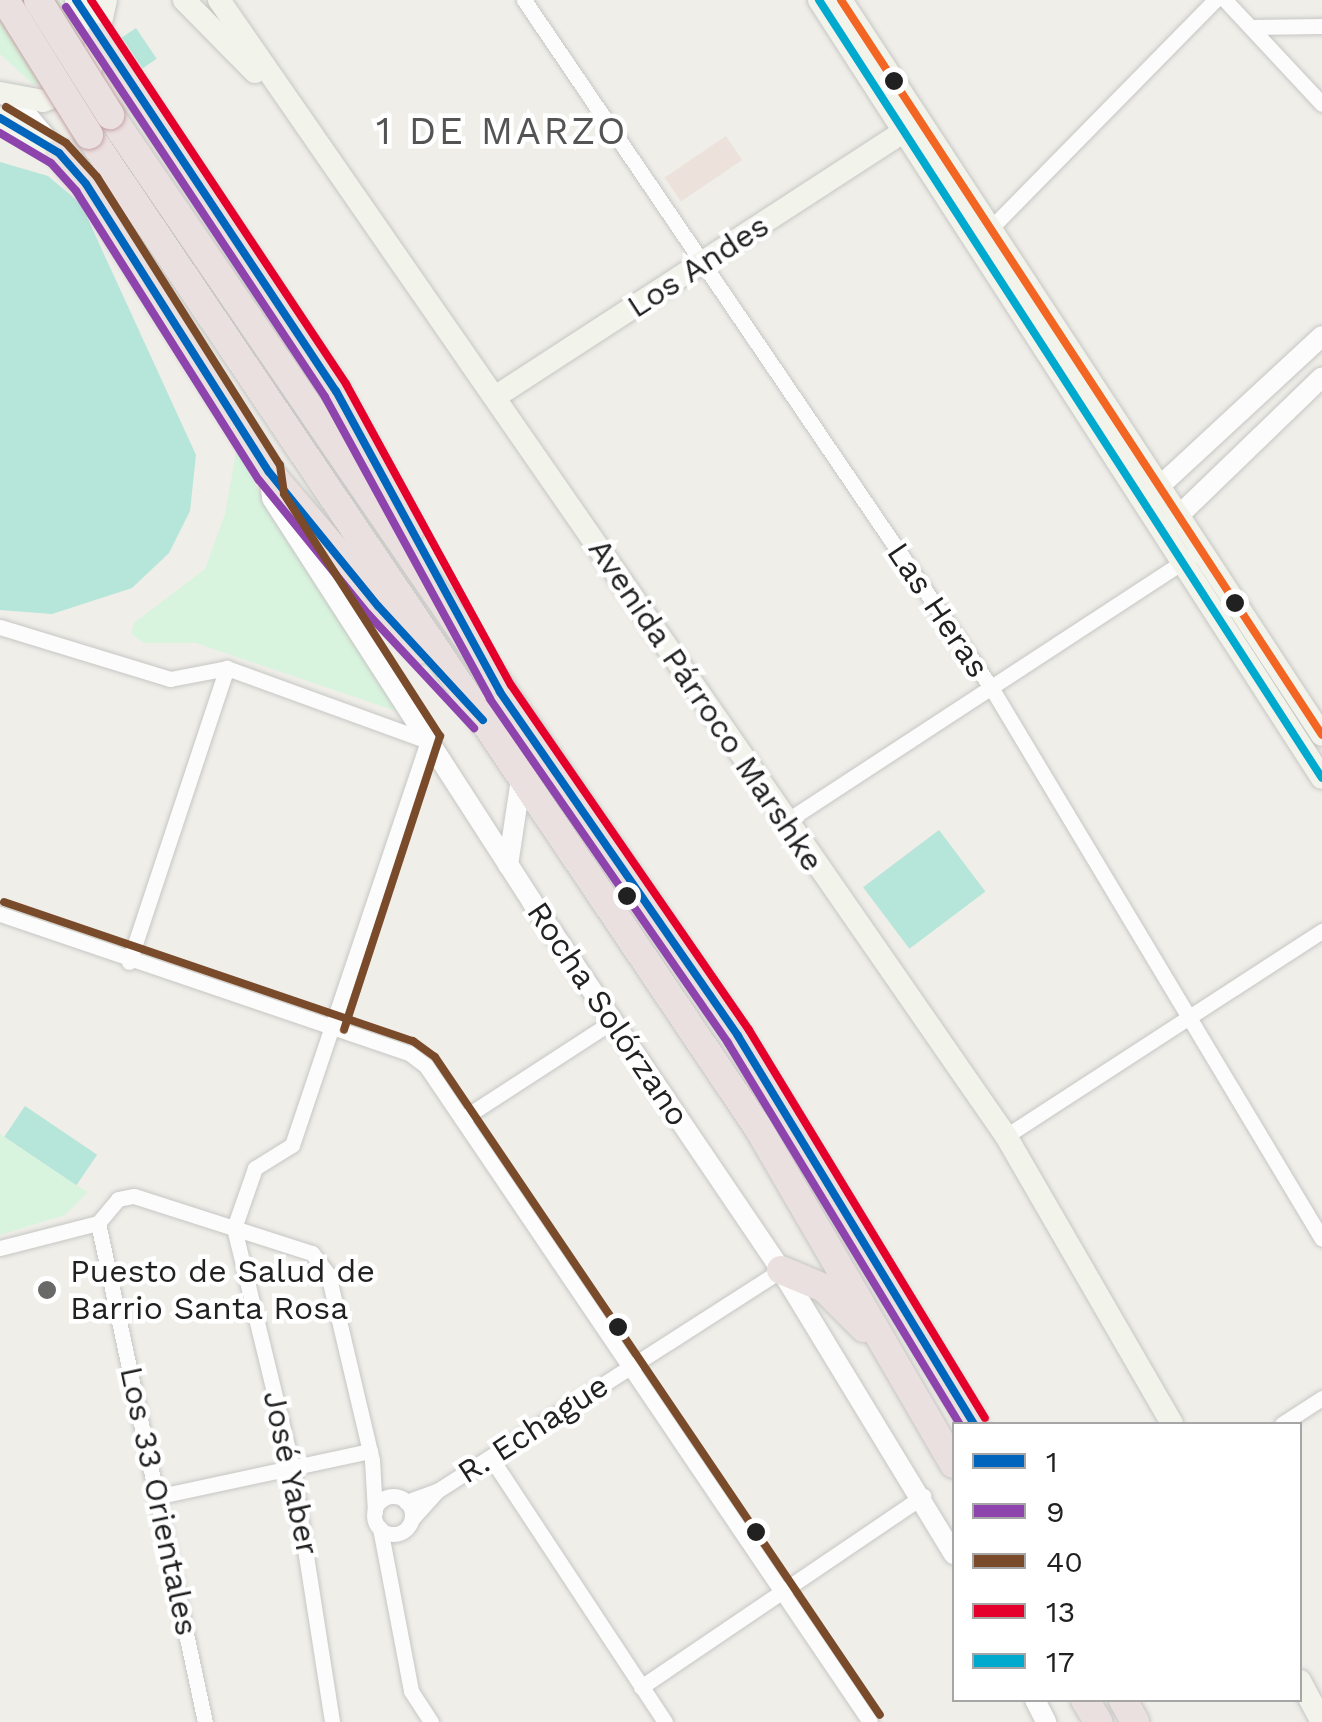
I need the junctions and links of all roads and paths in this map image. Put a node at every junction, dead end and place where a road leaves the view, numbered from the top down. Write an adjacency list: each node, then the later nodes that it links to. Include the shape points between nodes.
1 (5, 0): 36 (highway, bridge)
2 (38, 0): 35 (highway, bridge)
3 (76, 0): 14 (main road)
4 (106, 0): 14 (main road)
5 (184, 0): 17 (main road)
6 (219, 0): 17 (main road, Avenida Párroco Marshke)
7 (524, 0): 22 (street, Las Heras)
8 (818, 0): 19 (main road)
9 (841, 0): 19 (main road)
10 (1216, 0): 21 (street)
11 (1225, 0): 13 (street)
12 (1322, 26): 13 (street)
13 (1251, 28): 16 (street)
14 (100, 37): 15 (main road, via 91,77 76,92 44,101); 35 (highway, via 336,391)
15 (3, 89): 20 (street)
16 (1322, 104)
17 (294, 107): 25 (main road, Avenida Párroco Marshke)
18 (0, 118): 20 (main road)
19 (909, 128): 21 (main road); 22 (main road, Los Andes); 28 (main road)
20 (59, 154): 26 (highway, via 86,184)
21 (988, 230): 27 (main road)
22 (703, 263): 25 (main road, Los Andes); 34 (street, Las Heras)
23 (1322, 336): 27 (street)
24 (1322, 377): 29 (street)
25 (495, 396): 41 (main road, Avenida Párroco Marshke)
26 (269, 472): 36 (highway, via 378,606); 38 (street, Rocha Solórzano, via 272,498)
27 (1162, 486): 28 (street); 29 (main road)
28 (1142, 502): 30 (main road)
29 (1180, 515): 30 (street); 31 (main road)
30 (1162, 533): 31 (main road)
31 (1191, 556): 34 (street); 37 (main road); 39 (main road)
32 (0, 627): 33 (street, via 170,680)
33 (226, 668): 38 (street); 45 (street)
34 (992, 689): 41 (street); 46 (street, Las Heras)
35 (500, 692): 59 (highway, via 738,1036)
36 (479, 713): 40 (highway)
37 (1322, 735)
38 (428, 740): 42 (street, Rocha Solórzano); 48 (street)
39 (1322, 778)
40 (521, 779): 42 (street); 57 (highway, via 746,1110)
41 (785, 822): 50 (main road, Avenida Párroco Marshke)
42 (508, 866): 47 (street, Rocha Solórzano)
43 (0, 914): 45 (street)
44 (1322, 931): 46 (street)
45 (129, 962): 48 (street)
46 (1187, 1014): 50 (street); 53 (street, Las Heras)
47 (613, 1021): 49 (street); 55 (street, Rocha Solórzano)
48 (332, 1026): 49 (street, via 409,1053); 52 (street, via 292,1145 255,1168)
49 (462, 1119): 56 (street)
50 (1006, 1136): 60 (main road, Avenida Párroco Marshke)
51 (98, 1223): 52 (street, via 118,1200 134,1196); 54 (street); 67 (street, Los 33 Orientales)
52 (234, 1228): 62 (street, via 312,1253 328,1274); 65 (street, José Yaber)
53 (1322, 1239)
54 (0, 1248)
55 (781, 1270): 56 (street, R. Echague); 57 (highway, via 841,1300); 68 (street, Rocha Solórzano)
56 (629, 1366): 63 (street, R. Echague); 74 (street)
57 (903, 1373): 64 (highway)
58 (1322, 1398): 61 (street)
59 (973, 1422)
60 (1171, 1422)
61 (1285, 1422)
62 (371, 1455): 65 (street); 69 (street); 70 (street)
63 (491, 1458): 66 (street, R. Echague); 76 (street)
64 (952, 1460)
65 (292, 1466): 67 (street); 78 (street, José Yaber)
66 (437, 1491): 69 (street, R. Echague); 71 (street, R. Echague)
67 (160, 1496): 77 (street, Los 33 Orientales)
68 (923, 1496): 72 (street, Rocha Solórzano); 74 (street)
69 (402, 1500): 70 (street, R. Echague, via 380,1502); 71 (street)
70 (378, 1520): 71 (street, via 391,1534); 73 (street)
71 (410, 1523): 73 (street, R. Echague)
72 (952, 1550)
73 (390, 1559): 79 (street, via 412,1691)
74 (784, 1591): 76 (street); 81 (street)
75 (1302, 1685): 82 (main road)
76 (641, 1687): 80 (street)
77 (205, 1722)
78 (332, 1722)
79 (430, 1722)
80 (666, 1722)
81 (870, 1722)
82 (1322, 1722)

